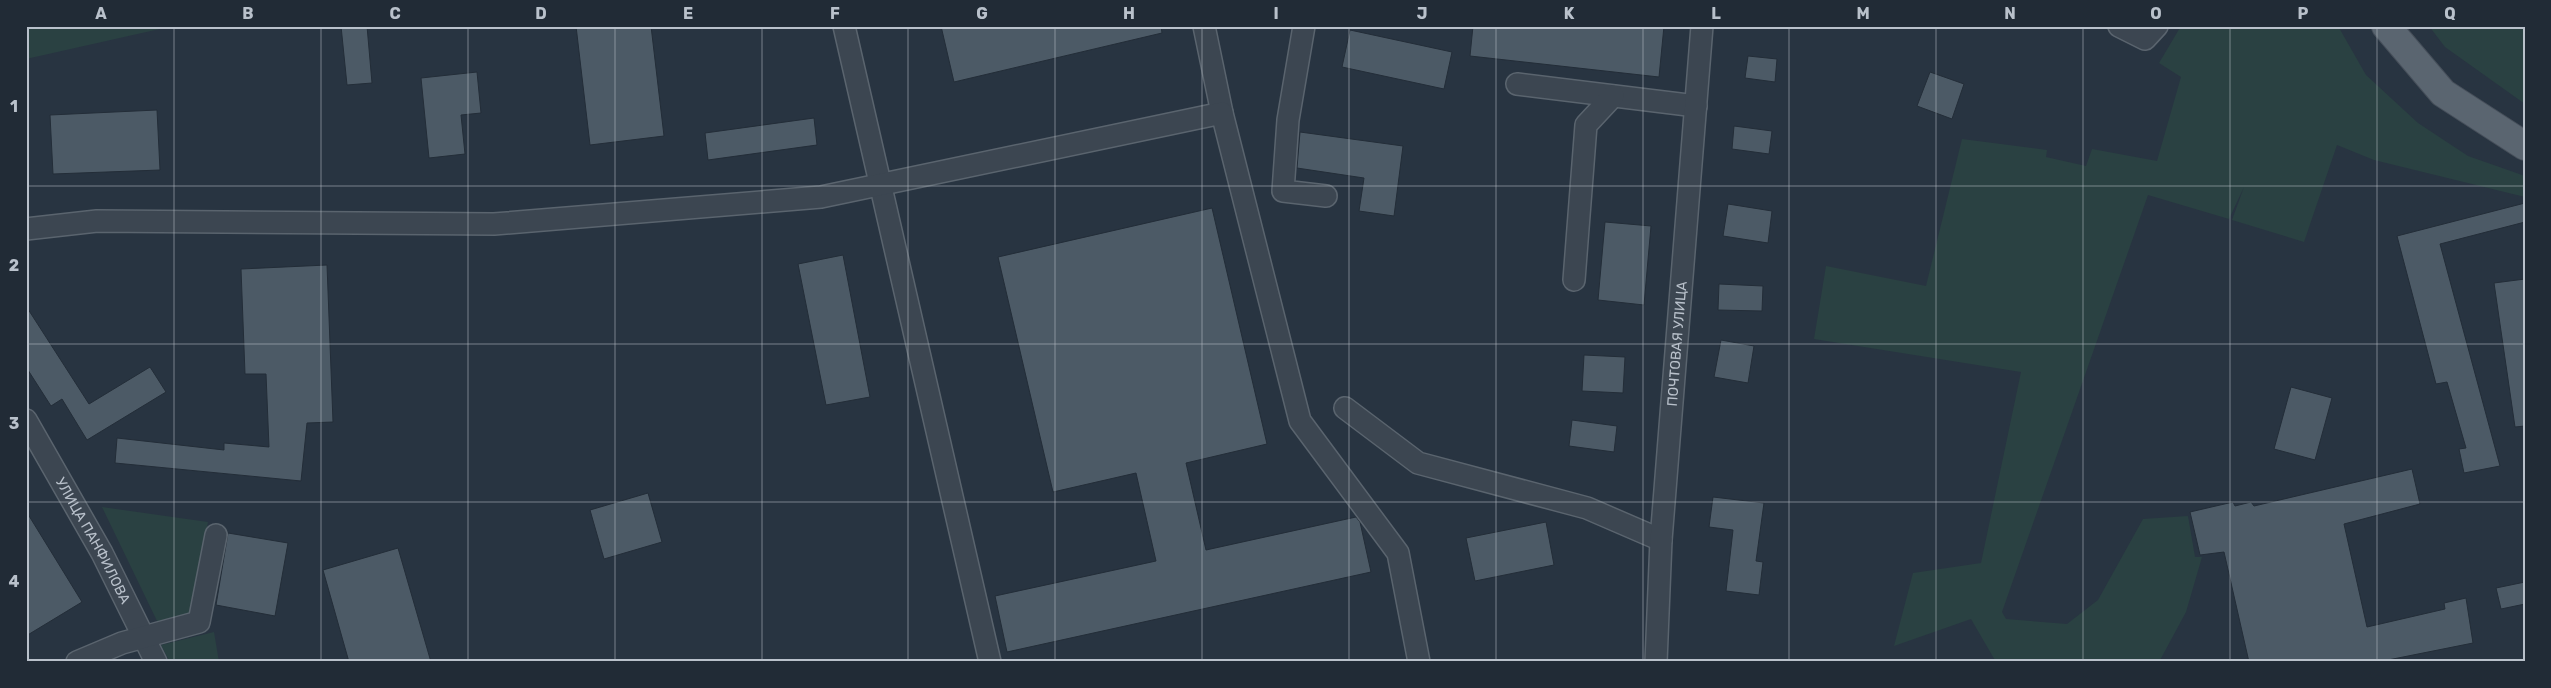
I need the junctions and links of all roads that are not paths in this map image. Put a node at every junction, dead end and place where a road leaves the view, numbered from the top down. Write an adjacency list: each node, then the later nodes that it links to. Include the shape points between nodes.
1 (844, 26): 13 (street)
2 (1204, 26): 11 (street)
3 (1304, 26): 14 (street, via 1288,120 1283,190)
4 (1702, 26): 10 (street, ПОЧТОВАЯ УЛИЦА)
5 (2119, 26): 6 (street, via 2145,39)
6 (2157, 26)
7 (2386, 26): 12 (main road, via 2443,93)
8 (1517, 84): 9 (street)
9 (1614, 96): 10 (street); 16 (street, via 1586,125)
10 (1696, 106): 20 (street, ПОЧТОВАЯ УЛИЦА)
11 (1222, 113): 13 (street); 25 (street, via 1300,421 1398,554)
12 (2525, 146)
13 (881, 184): 15 (street, via 821,197 494,224 98,221); 24 (street)
14 (1326, 196)
15 (26, 229)
16 (1574, 280)
17 (1345, 408): 20 (street, via 1418,463 1587,508)
18 (26, 420): 21 (street, УЛИЦА ПАНФИЛОВА)
19 (216, 535): 21 (street, via 199,622)
20 (1661, 540): 26 (street, ПОЧТОВАЯ УЛИЦА)
21 (146, 638): 22 (street, via 122,643); 23 (street, УЛИЦА ПАНФИЛОВА)
22 (77, 662)
23 (156, 662)
24 (990, 662)
25 (1419, 662)
26 (1656, 662)

